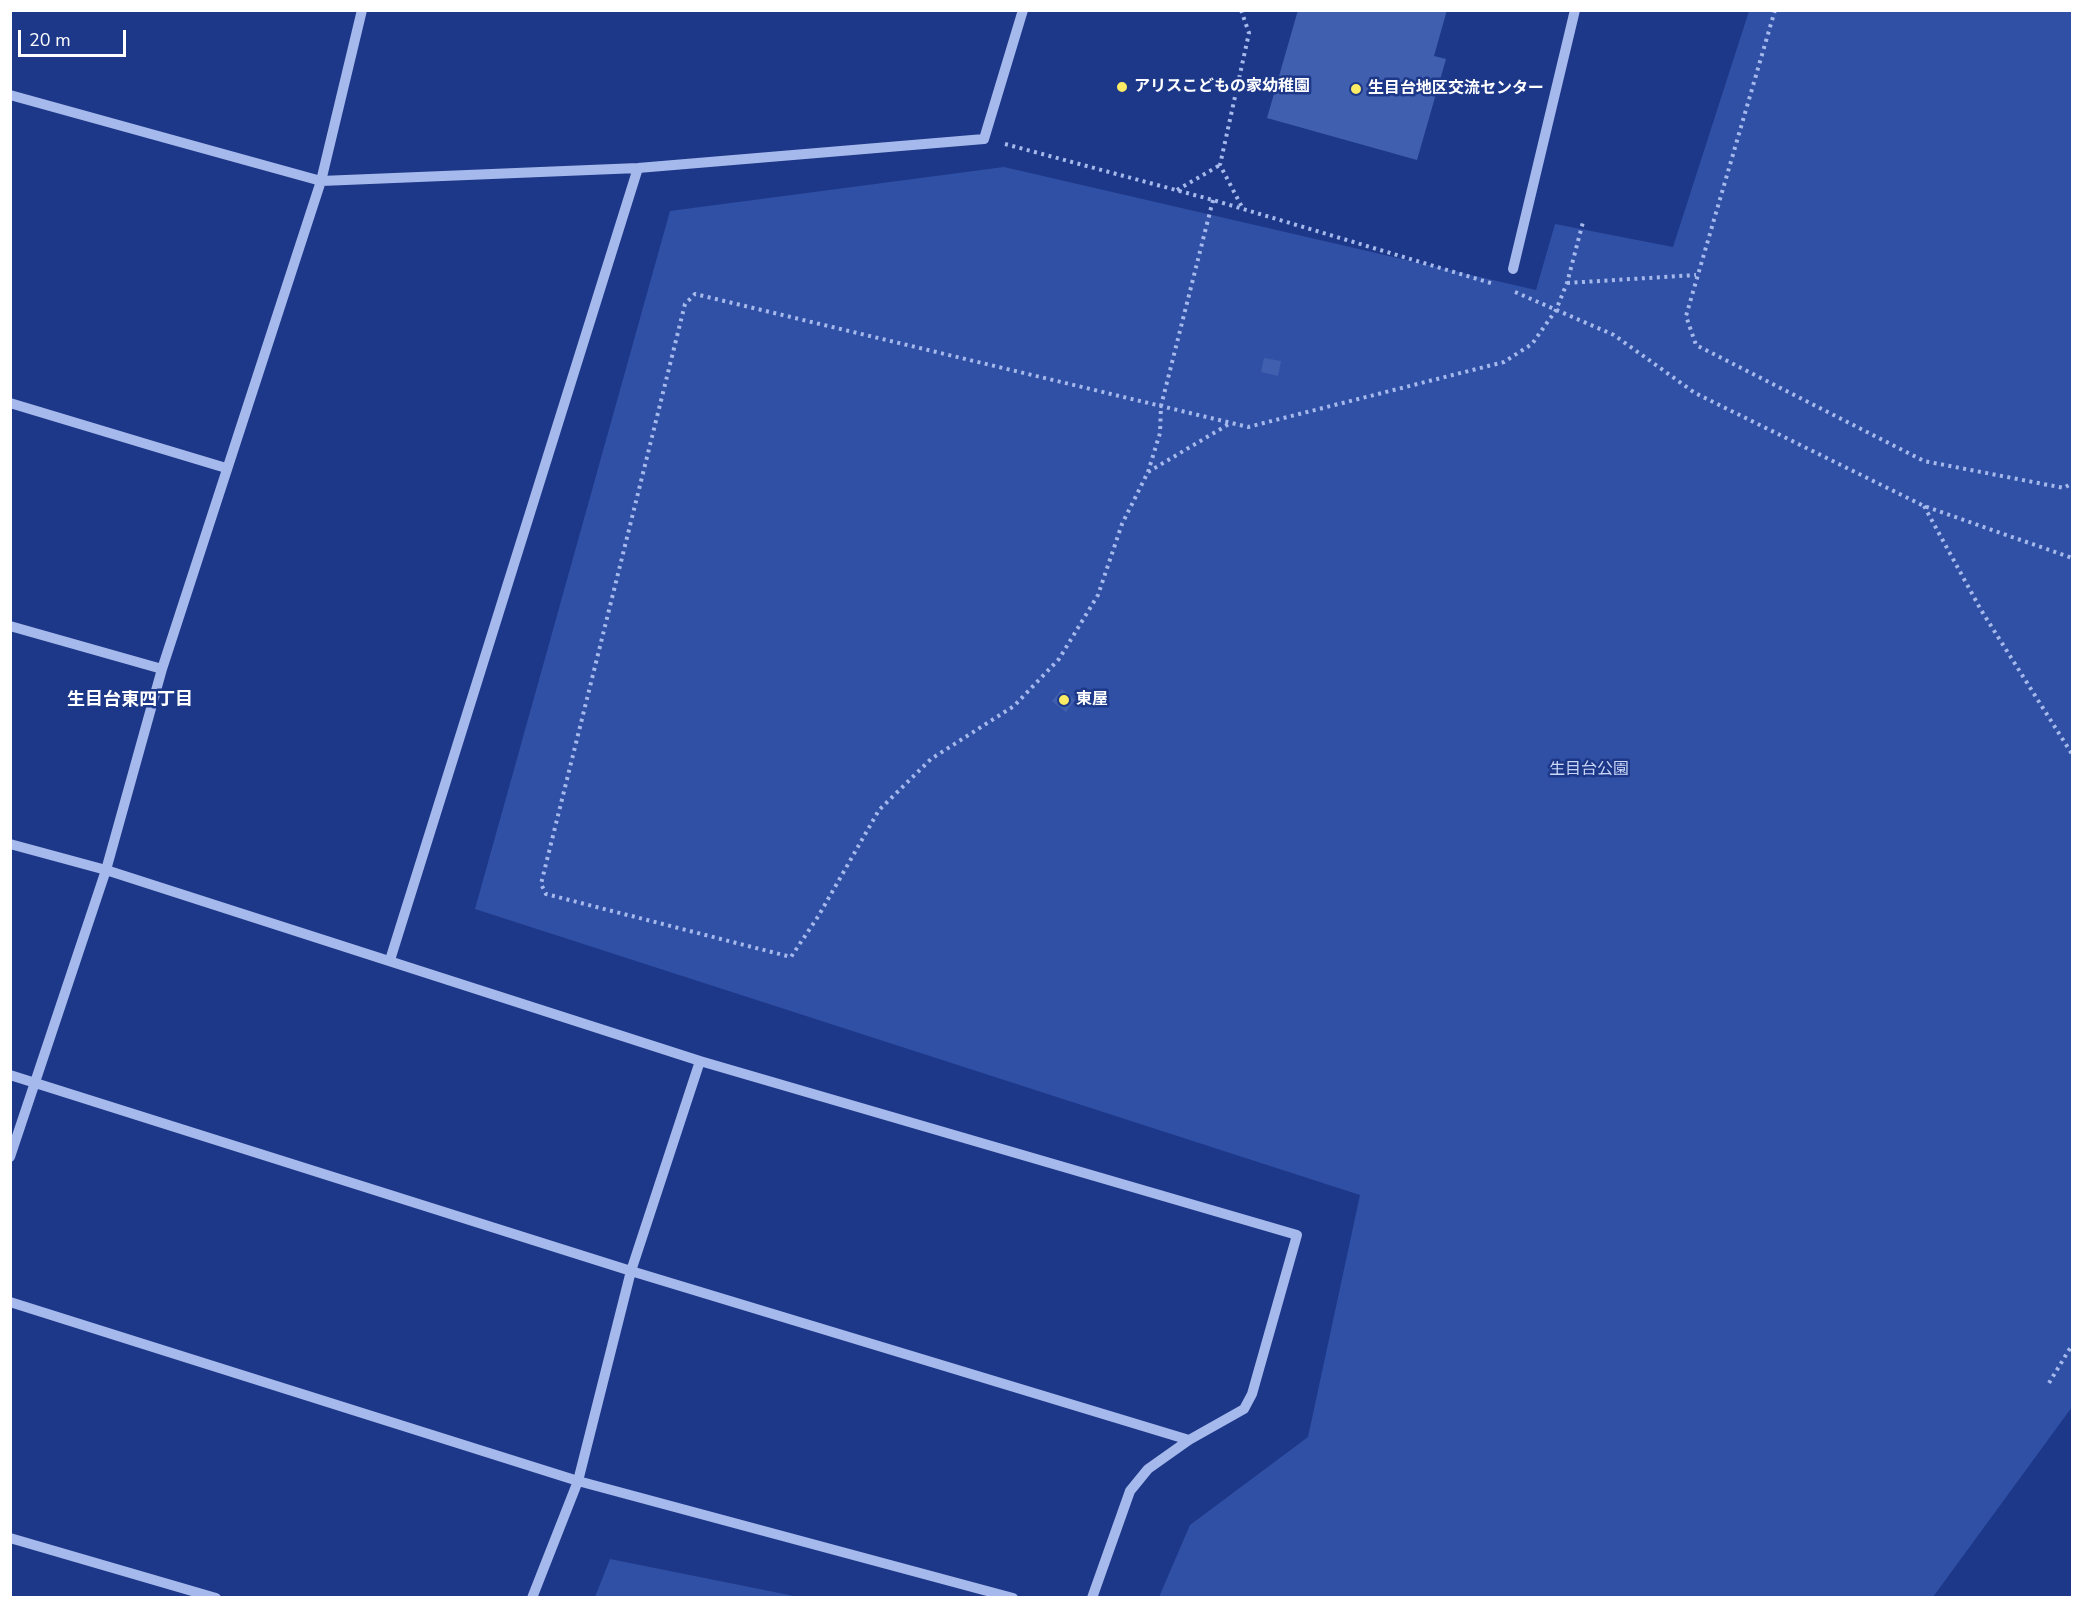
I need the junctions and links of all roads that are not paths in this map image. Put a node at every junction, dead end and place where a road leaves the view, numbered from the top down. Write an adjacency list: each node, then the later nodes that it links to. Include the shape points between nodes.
1 (362, 10): 6 (street)
2 (1023, 10): 5 (street, via 984,139)
3 (1575, 10): 7 (street)
4 (10, 95): 6 (street)
5 (638, 168): 6 (street); 14 (street)
6 (321, 181): 9 (street)
7 (1513, 269)
8 (10, 403): 9 (street)
9 (226, 468): 11 (street)
10 (10, 626): 11 (street)
11 (162, 669): 13 (street)
12 (10, 844): 13 (street)
13 (106, 870): 14 (street); 17 (street)
14 (390, 960): 15 (street)
15 (700, 1061): 19 (street); 21 (street, via 1297,1235 1252,1394 1244,1409)
16 (10, 1075): 17 (street)
17 (36, 1083): 18 (street); 19 (street)
18 (10, 1157)
19 (631, 1271): 21 (street); 22 (street)
20 (10, 1302): 22 (street)
21 (1189, 1440): 27 (street, via 1148,1469 1130,1491)
22 (578, 1481): 25 (street); 26 (street)
23 (10, 1538): 24 (street)
24 (216, 1598)
25 (532, 1598)
26 (1013, 1598)
27 (1092, 1598)

